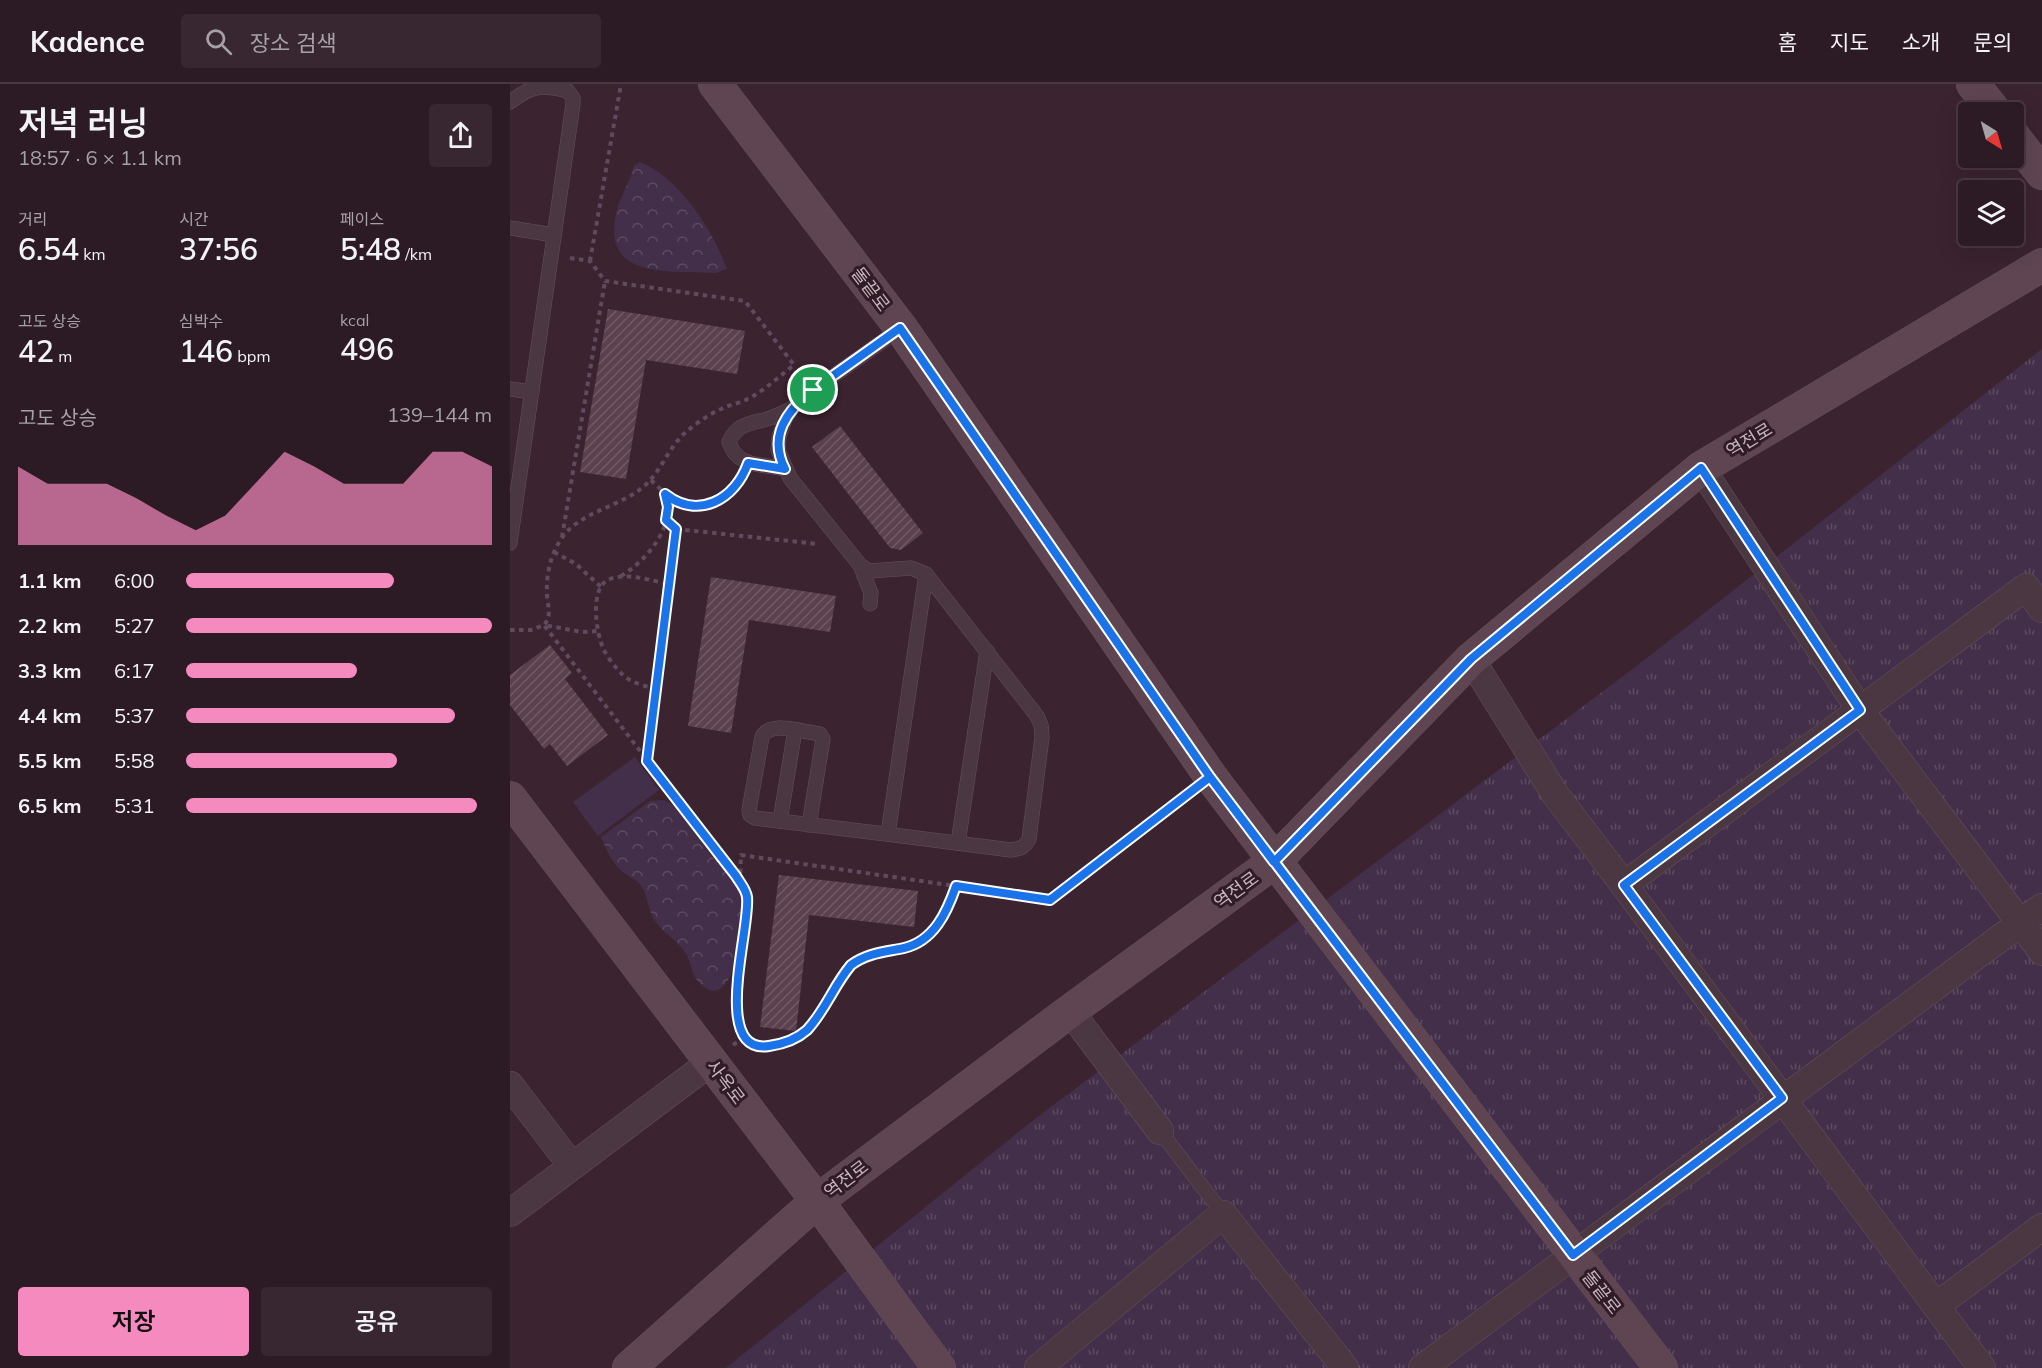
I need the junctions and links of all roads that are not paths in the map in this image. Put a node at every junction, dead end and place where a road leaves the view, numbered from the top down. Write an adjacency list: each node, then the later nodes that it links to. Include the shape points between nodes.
1 (715, 84): 10 (street, 돌끝로)
2 (1973, 84): 4 (street)
3 (510, 102): 8 (lane, via 534,86 562,89 573,98)
4 (1987, 102)
5 (2024, 150): 6 (street)
6 (2042, 173)
7 (510, 228): 8 (lane)
8 (554, 235): 12 (lane)
9 (2042, 265): 14 (street, 역전로)
10 (900, 328): 13 (lane); 31 (street, 돌끝로, via 1210,777)
11 (510, 389): 12 (lane)
12 (532, 392): 16 (lane)
13 (792, 408): 15 (lane, via 779,437 778,450); 15 (lane, via 747,423 729,442 733,452 748,463)
14 (1701, 468): 23 (street, 역전로); 24 (street)
15 (785, 469): 17 (lane)
16 (510, 543)
17 (860, 565): 18 (lane, via 869,571 910,568); 20 (lane)
18 (926, 574): 22 (lane); 29 (lane)
19 (2034, 582): 21 (street); 24 (street)
20 (870, 604)
21 (2042, 609)
22 (987, 651): 30 (lane); 30 (lane, via 1041,725 1031,829 1026,845 1019,849)
23 (1471, 659): 31 (street, 역전로); 32 (street, via 1555,794)
24 (1860, 710): 32 (street); 34 (street)
25 (795, 730): 27 (lane); 27 (lane, via 776,728 764,732 749,810 755,818); 28 (lane, via 820,734 823,739)
26 (510, 798): 37 (street, 사옥로)
27 (780, 821): 28 (lane)
28 (809, 825): 29 (lane)
29 (888, 834): 30 (lane)
30 (958, 843)
31 (1274, 862): 36 (street, 역전로); 46 (street, 돌끝로)
32 (1624, 885): 39 (street)
33 (2042, 907): 34 (street)
34 (2020, 923): 35 (street); 39 (street)
35 (2042, 951)
36 (1070, 1011): 40 (street); 42 (street, 역전로)
37 (711, 1062): 41 (street); 42 (street, 사옥로)
38 (510, 1085): 41 (street)
39 (1782, 1098): 46 (street); 47 (street)
40 (1161, 1131): 44 (lane)
41 (572, 1166): 43 (street)
42 (817, 1201): 48 (street, 역전로); 49 (street, 사옥로)
43 (510, 1213)
44 (1223, 1214): 50 (street); 51 (street)
45 (2042, 1227): 47 (street)
46 (1573, 1255): 52 (street); 53 (street, 돌끝로)
47 (1936, 1306): 54 (street)
48 (629, 1368)
49 (939, 1368)
50 (1038, 1368)
51 (1344, 1368)
52 (1422, 1368)
53 (1661, 1368)
54 (1982, 1368)

